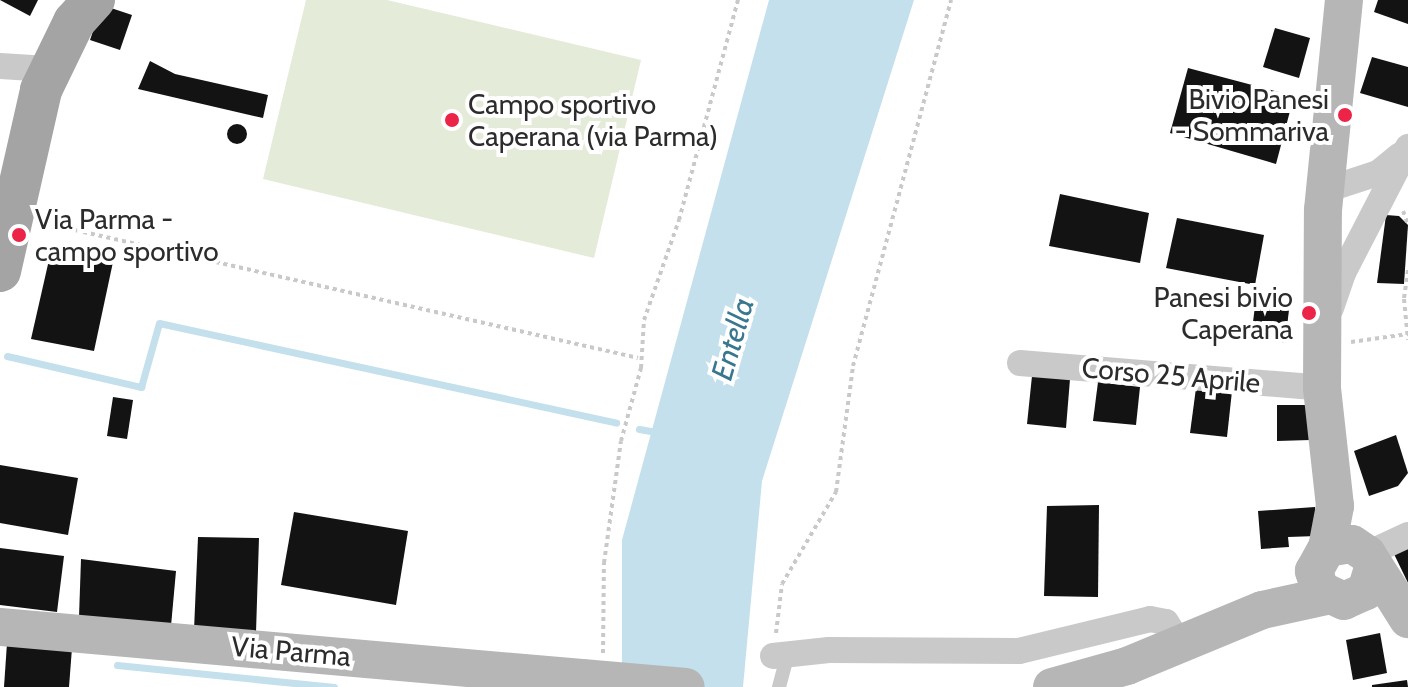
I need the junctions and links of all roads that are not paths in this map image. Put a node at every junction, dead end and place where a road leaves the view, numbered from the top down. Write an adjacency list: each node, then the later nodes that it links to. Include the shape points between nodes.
1 (94, 0): 4 (main road, via 74,22)
2 (1344, 0): 6 (main road)
3 (0, 66): 4 (street)
4 (48, 69): 8 (main road)
5 (1407, 148): 6 (street, via 1378,173); 7 (street)
6 (1324, 200): 7 (street, via 1347,220); 9 (main road)
7 (1370, 216): 9 (street, via 1343,273)
8 (0, 271)
9 (1321, 341): 11 (main road)
10 (1020, 363): 11 (street, Corso 25 Aprile)
11 (1322, 388): 13 (main road)
12 (1408, 535): 13 (street)
13 (1345, 572): 14 (main road); 16 (main road); 17 (main road)
14 (1408, 619)
15 (0, 627): 19 (main road, Via Parma, bridge, via 592,672)
16 (1408, 633)
17 (1181, 646): 18 (street, via 1166,622 1150,619 1019,651); 21 (main road)
18 (780, 655): 20 (lane)
19 (686, 687)
20 (779, 687)
21 (1052, 687)

